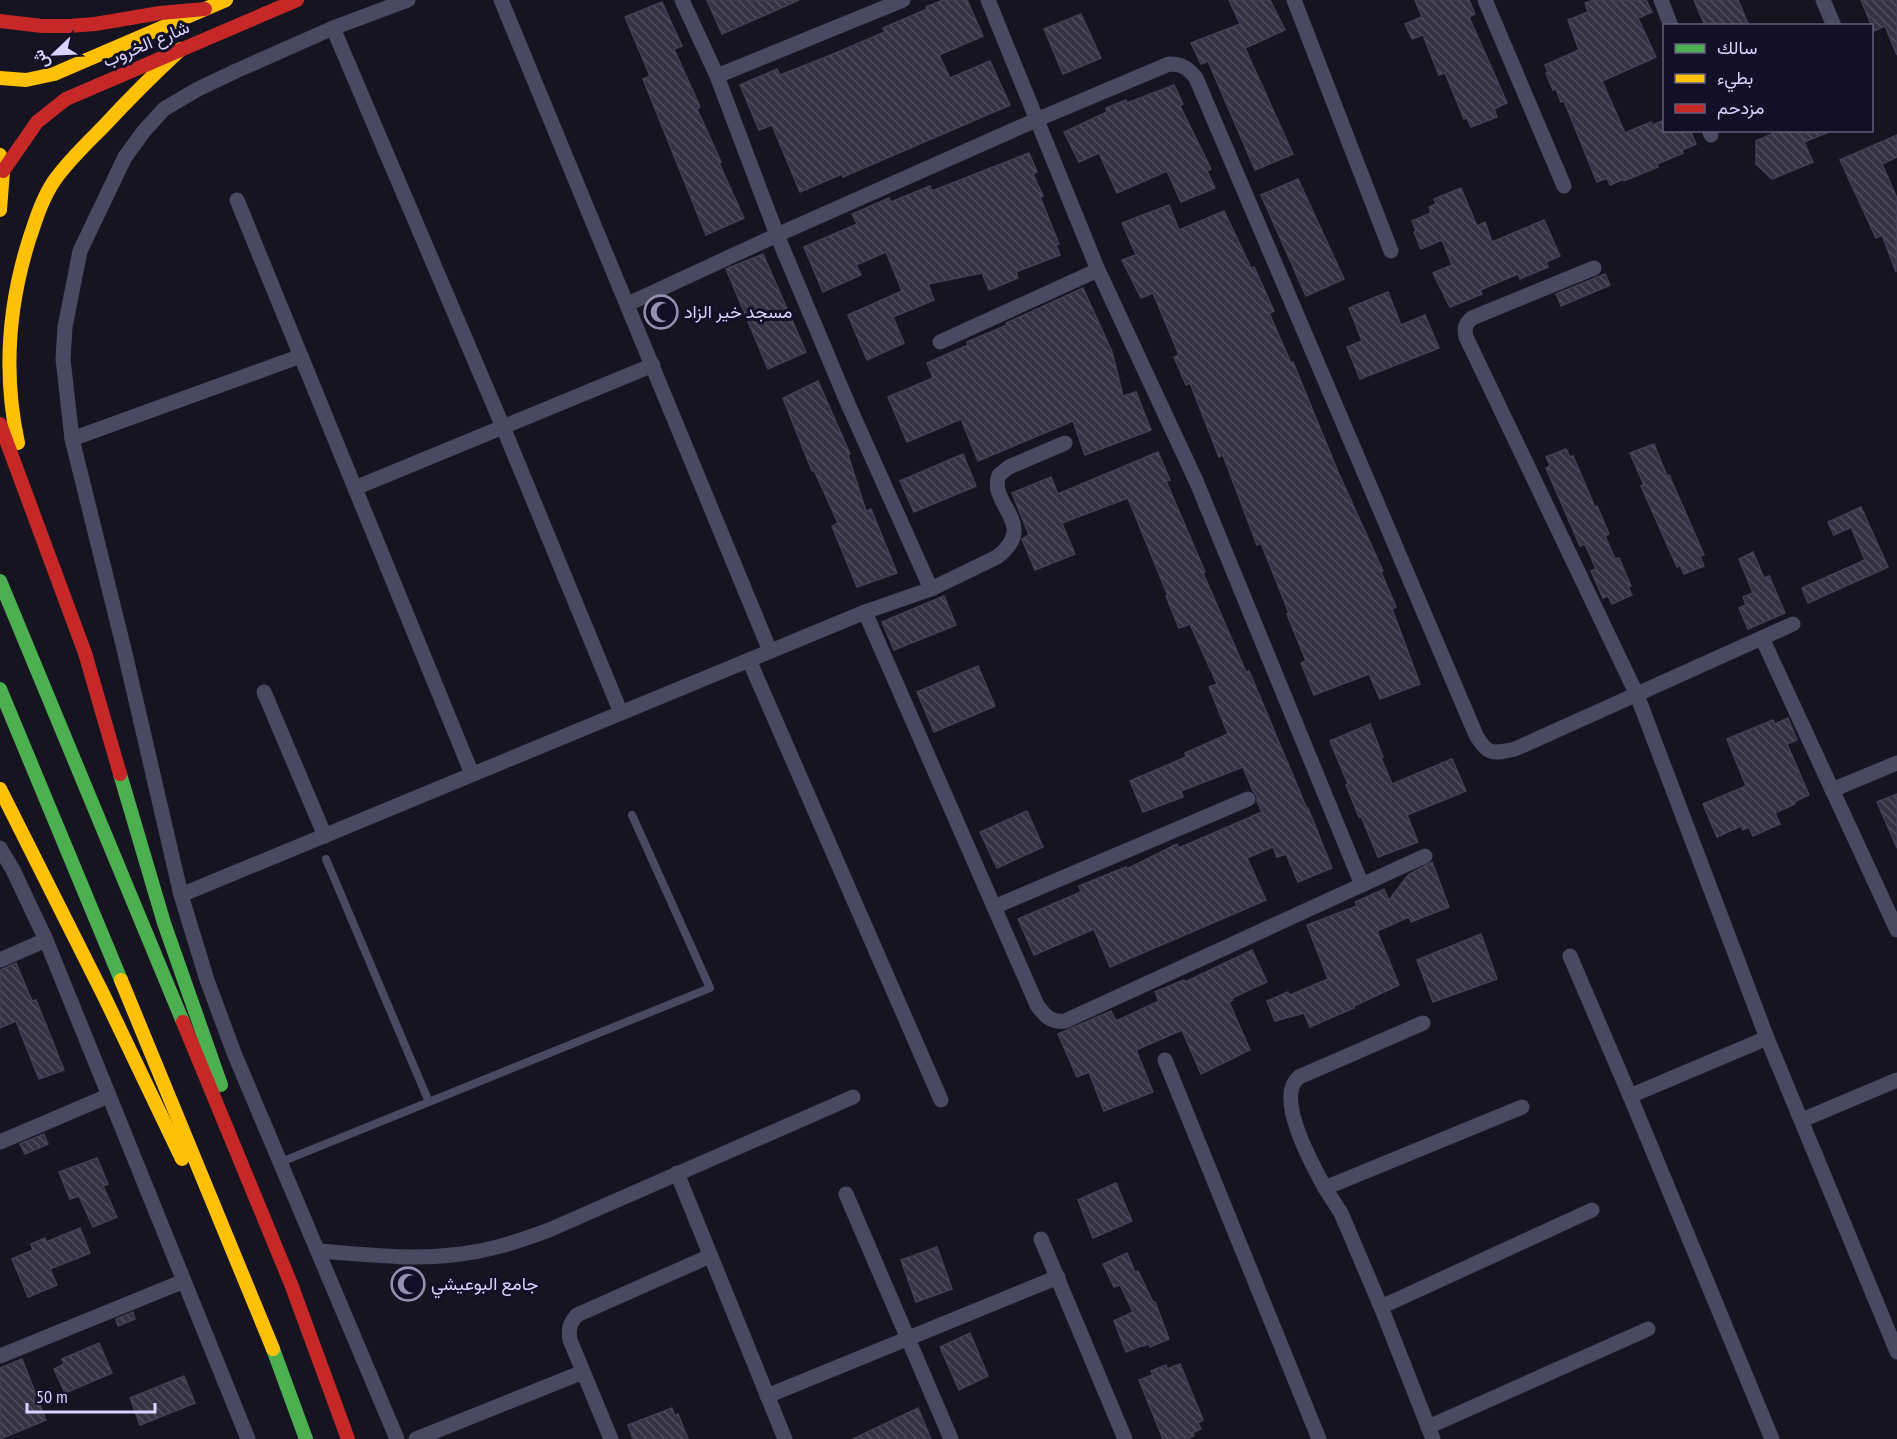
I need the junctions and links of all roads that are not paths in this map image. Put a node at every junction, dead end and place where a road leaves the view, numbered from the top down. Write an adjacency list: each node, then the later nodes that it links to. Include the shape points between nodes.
1 (226, 0): 12 (main road, شارع الخروب)
2 (297, 0): 17 (main road, شارع الخروب)
3 (408, 0): 16 (street)
4 (501, 0): 30 (street)
5 (682, 0): 18 (street)
6 (903, 0): 18 (street)
7 (988, 0): 20 (street)
8 (1294, 0): 27 (street)
9 (1485, 0): 23 (street)
10 (1661, 0): 14 (street)
11 (1823, 0): 15 (street)
12 (205, 9): 13 (main road, via 69,26); 19 (main road, شارع الخروب, via 54,74 26,80)
13 (0, 21)
14 (1670, 24)
15 (1833, 24)
16 (333, 28): 35 (street); 36 (street, via 226,75 164,109 125,158 80,251 66,321 64,374)
17 (181, 49): 22 (main road, شارع الخروب, via 53,106 34,125); 39 (main road, via 131,96 61,173 46,194 25,250 9,328 8,380 15,432 39,506)
18 (717, 76): 26 (street)
19 (0, 78)
20 (1036, 120): 26 (street); 29 (street); 49 (street, via 1169,64 1183,66 1196,78 1483,747 1491,752 1515,749)
21 (0, 155): 22 (main road)
22 (3, 171): 25 (main road)
23 (1564, 186)
24 (237, 200): 32 (street)
25 (0, 210)
26 (777, 235): 30 (street); 41 (street)
27 (1390, 250)
28 (1594, 268): 49 (street, via 1484,312 1464,328)
29 (1098, 270): 31 (street); 61 (street, via 1197,483)
30 (628, 304): 33 (street)
31 (939, 342)
32 (301, 356): 36 (street); 38 (street)
33 (653, 365): 35 (street); 45 (street)
34 (0, 424): 39 (main road)
35 (502, 427): 38 (street); 50 (street)
36 (72, 439): 62 (street)
37 (1065, 443): 41 (street, via 999,475 997,487 1014,527 1005,551)
38 (355, 488): 52 (street)
39 (44, 543): 90 (main road, via 85,653 181,975)
40 (0, 582): 90 (main road)
41 (931, 589): 42 (street)
42 (865, 612): 45 (street); 63 (street)
43 (1793, 624): 44 (street)
44 (1762, 638): 49 (street); 54 (street)
45 (770, 651): 46 (street)
46 (749, 660): 50 (street); 75 (street)
47 (0, 689): 94 (main road)
48 (264, 692): 57 (street)
49 (1637, 694): 69 (street)
50 (621, 713): 52 (street)
51 (1897, 763): 54 (street)
52 (472, 774): 57 (street)
53 (0, 789): 94 (main road)
54 (1832, 790): 64 (street)
55 (1248, 799): 63 (street)
56 (632, 815): 76 (lane, via 710,988)
57 (325, 836): 62 (street)
58 (0, 848): 65 (street)
59 (1425, 856): 61 (street)
60 (326, 859): 76 (lane)
61 (1362, 885): 63 (street, via 1057,1022 1047,1019 1037,1005)
62 (181, 895): 80 (street, via 234,1053)
63 (994, 907)
64 (1897, 930)
65 (46, 940): 67 (street); 72 (street)
66 (1570, 956): 73 (street)
67 (0, 960)
68 (1423, 1023): 82 (street, via 1294,1081 1291,1102 1301,1143)
69 (1767, 1038): 73 (street); 78 (street)
70 (1165, 1060): 109 (street)
71 (1897, 1080): 78 (street)
72 (108, 1096): 79 (street); 89 (street)
73 (1630, 1096): 110 (street)
74 (853, 1097): 81 (street)
75 (941, 1100)
76 (429, 1102): 80 (lane)
77 (1522, 1107): 82 (street)
78 (1802, 1120): 95 (street)
79 (0, 1142)
80 (280, 1162): 86 (street)
81 (677, 1173): 86 (street, via 549,1230 485,1250 418,1257); 87 (street)
82 (1324, 1188): 91 (street, via 1341,1213)
83 (846, 1194): 93 (street)
84 (1592, 1210): 91 (street)
85 (1041, 1239): 88 (street)
86 (318, 1251): 103 (street)
87 (710, 1256): 97 (street, via 577,1315 569,1331); 98 (street)
88 (1058, 1277): 93 (street); 108 (street)
89 (184, 1281): 96 (street); 100 (street)
90 (291, 1284): 102 (main road)
91 (1381, 1307): 99 (street)
92 (1648, 1329): 99 (street)
93 (909, 1339): 98 (street); 107 (street)
94 (270, 1341): 101 (main road)
95 (1897, 1352)
96 (0, 1356)
97 (583, 1371): 104 (street); 105 (street)
98 (767, 1396): 106 (street)
99 (1430, 1433)
100 (248, 1439)
101 (306, 1439)
102 (348, 1439)
103 (397, 1439)
104 (416, 1439)
105 (611, 1439)
106 (785, 1439)
107 (951, 1439)
108 (1125, 1439)
109 (1319, 1439)
110 (1773, 1439)

